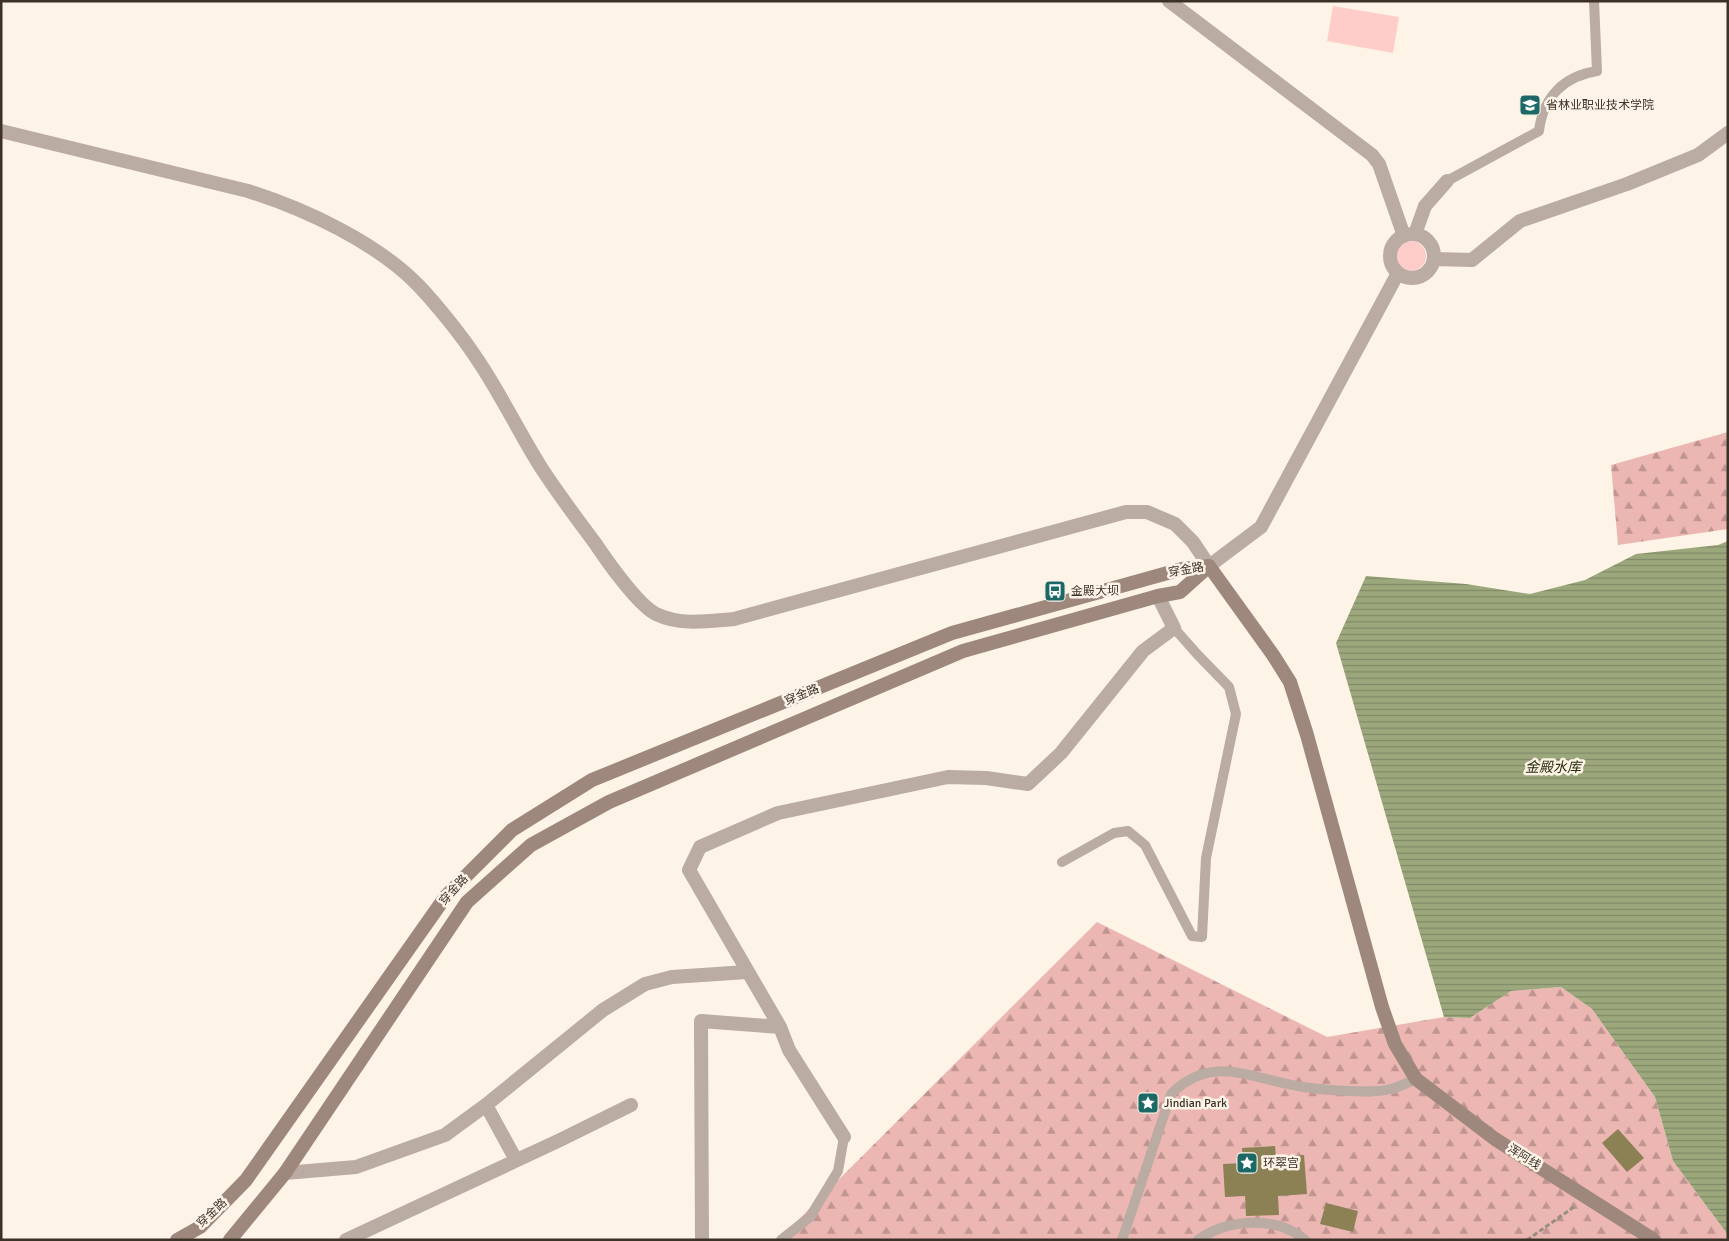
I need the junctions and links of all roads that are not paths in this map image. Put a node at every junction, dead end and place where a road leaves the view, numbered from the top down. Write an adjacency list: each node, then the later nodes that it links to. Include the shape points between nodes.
1 (1169, 1): 6 (street, via 1372,155 1379,164)
2 (1594, 1): 5 (lane, via 1597,71 1575,77 1556,90 1544,109 1539,130)
3 (1, 131): 9 (street, via 271,198 366,244 417,285 477,358 543,470 611,566 654,613 668,619 698,622 734,619 1126,512 1147,512 1175,524 1193,542)
4 (1728, 133): 7 (street, via 1698,156 1520,221 1472,260)
5 (1447, 181): 6 (street, via 1425,206)
6 (1409, 235): 7 (street, via 1422,236 1429,241); 8 (street, via 1394,242 1391,249 1391,264)
7 (1434, 259): 8 (street, via 1424,275 1408,278)
8 (1398, 273): 9 (street, via 1261,527)
9 (1209, 566): 10 (main road, 穿金路, via 1180,592); 15 (main road, 浑阿线, via 1290,682 1382,1007 1395,1044); 21 (main road, 穿金路, via 1182,569 952,633 592,780 512,830 446,896 246,1180 200,1227)
10 (1158, 596): 11 (street); 20 (main road, 穿金路, via 963,651 609,802 531,845 466,902)
11 (1174, 628): 12 (lane, via 1229,686 1236,714 1206,858 1202,937 1192,936 1145,845 1128,831 1114,833); 13 (street, via 1143,650 1061,753 1028,784 948,777 778,812 700,847 689,870)
12 (1062, 862)
13 (747, 972): 14 (street); 16 (street, via 672,977 645,984 603,1010)
14 (780, 1027): 18 (street, via 789,1050); 24 (street, via 701,1021)
15 (1416, 1079): 26 (lane, via 1390,1089 1359,1091 1303,1087 1218,1071 1199,1074 1182,1082 1170,1094); 29 (main road, 浑阿线, via 1495,1139)
16 (486, 1104): 19 (street); 20 (street, via 445,1135 356,1167)
17 (631, 1105): 19 (street)
18 (844, 1137): 25 (lane, via 838,1171 810,1217)
19 (516, 1160): 23 (street)
20 (285, 1173): 22 (main road, 穿金路)
21 (177, 1240)
22 (230, 1240)
23 (346, 1240)
24 (702, 1240)
25 (781, 1240)
26 (1122, 1240)
27 (1198, 1240): 28 (lane, via 1221,1227 1238,1223 1273,1225 1290,1230)
28 (1305, 1240)
29 (1654, 1240)

